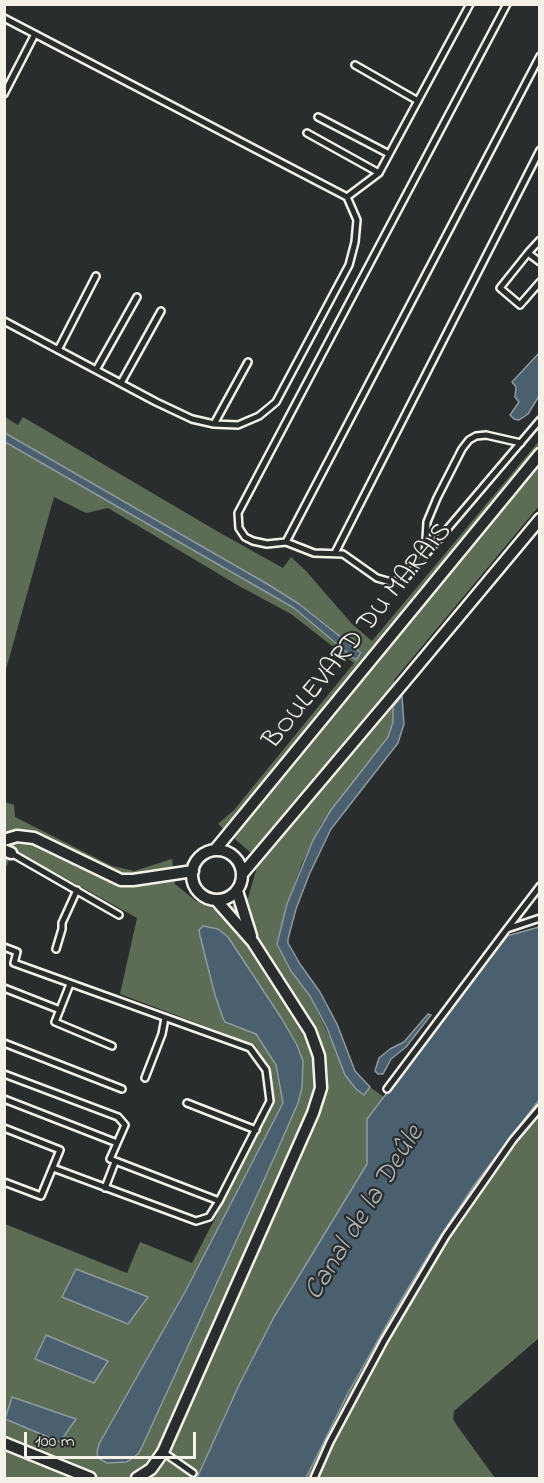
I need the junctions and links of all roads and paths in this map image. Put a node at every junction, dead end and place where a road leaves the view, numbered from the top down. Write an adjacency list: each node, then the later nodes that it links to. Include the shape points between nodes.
1 (470, 4): 8 (lane)
2 (507, 4): 32 (lane, via 238,513 239,528 253,542)
3 (4, 18): 4 (lane)
4 (35, 34): 7 (lane); 14 (lane)
5 (540, 56): 32 (lane)
6 (355, 65): 8 (lane)
7 (4, 94)
8 (418, 102): 12 (lane)
9 (318, 117): 12 (lane)
10 (307, 133): 13 (lane)
11 (540, 150): 33 (lane)
12 (389, 154): 13 (lane)
13 (379, 173): 14 (lane)
14 (347, 197): 28 (lane, via 357,220 349,265 276,402 238,425)
15 (540, 240): 16 (lane)
16 (528, 253): 17 (lane); 19 (lane, via 500,288 520,305)
17 (540, 262)
18 (96, 276): 23 (lane)
19 (540, 282)
20 (137, 297): 25 (lane)
21 (161, 311): 26 (lane)
22 (4, 321): 23 (lane)
23 (58, 350): 25 (lane)
24 (248, 362): 28 (lane)
25 (96, 370): 26 (lane)
26 (121, 383): 28 (lane, via 192,419)
27 (540, 420): 29 (lane)
28 (214, 424)
29 (521, 443): 34 (lane); 34 (lane, via 486,435 476,436 462,448 427,522)
30 (540, 454): 36 (street, BOULEVARD DU MARAIS)
31 (540, 519): 39 (street)
32 (286, 542): 33 (lane, via 314,553)
33 (335, 553): 34 (lane, via 391,582 404,580)
34 (424, 558)
35 (4, 840): 38 (street, via 17,836 34,838 121,880)
36 (215, 850): 38 (street, via 200,856); 39 (street, via 230,853)
37 (8, 852): 41 (lane)
38 (193, 871): 43 (street, via 195,887)
39 (243, 873): 42 (street)
40 (540, 886): 46 (lane)
41 (77, 890): 44 (lane); 49 (lane, via 62,922)
42 (237, 891): 43 (street); 47 (street)
43 (216, 900): 47 (street)
44 (119, 915)
45 (540, 918): 46 (lane)
46 (507, 929): 59 (lane)
47 (253, 942): 72 (street, via 314,1039 321,1088)
48 (4, 946): 50 (lane, via 17,951 14,963)
49 (56, 949)
50 (70, 984): 52 (lane); 53 (lane)
51 (4, 988): 52 (lane)
52 (60, 1010): 55 (lane, via 55,1022)
53 (165, 1018): 57 (lane); 64 (lane, via 250,1048 266,1070 270,1101)
54 (4, 1044): 58 (lane)
55 (112, 1046)
56 (4, 1074): 65 (lane, via 118,1117 125,1125)
57 (145, 1078)
58 (122, 1089)
59 (387, 1089)
60 (4, 1099): 65 (lane)
61 (187, 1103): 64 (lane)
62 (540, 1108): 76 (lane, via 446,1236 384,1341)
63 (4, 1128): 67 (lane, via 60,1150)
64 (256, 1130): 70 (lane)
65 (117, 1143): 66 (lane, via 110,1160)
66 (115, 1162): 69 (lane); 70 (lane)
67 (53, 1168): 68 (lane, via 41,1196); 69 (lane)
68 (4, 1182)
69 (105, 1188): 70 (lane, via 196,1221 209,1217)
70 (219, 1201)
71 (4, 1443): 74 (street)
72 (163, 1452): 73 (lane); 75 (street)
73 (193, 1473)
74 (90, 1479)
75 (137, 1479)
76 (314, 1479)

